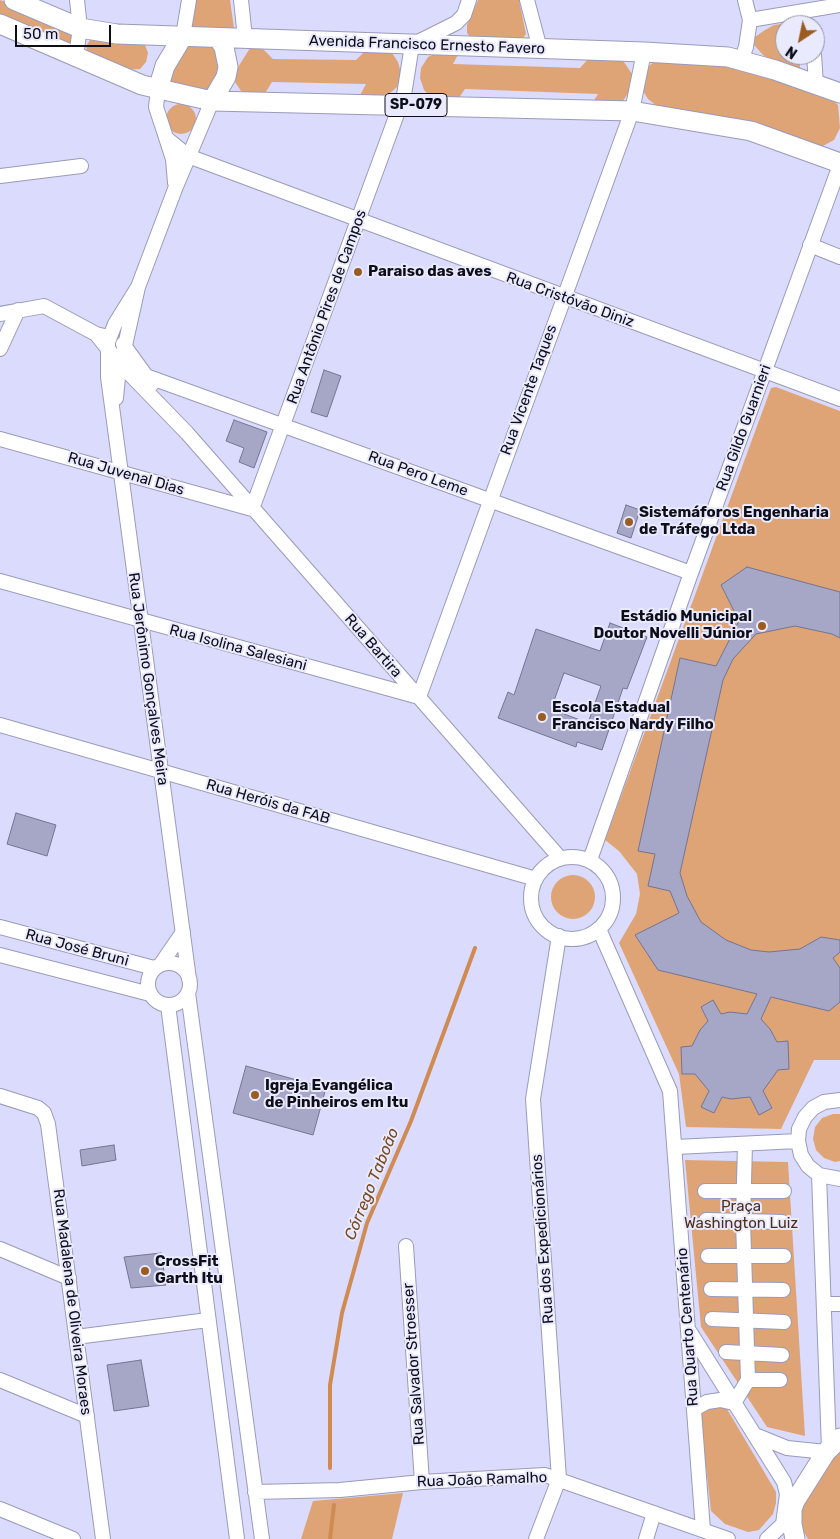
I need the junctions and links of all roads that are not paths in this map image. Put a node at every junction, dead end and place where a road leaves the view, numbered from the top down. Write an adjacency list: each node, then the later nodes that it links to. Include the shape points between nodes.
1 (14, 0): 13 (main road, Avenida Francisco Ernesto Favero)
2 (77, 0): 13 (street)
3 (190, 0): 14 (street)
4 (241, 0): 16 (street)
5 (469, 0): 17 (street, via 464,15 456,23)
6 (527, 0): 18 (street)
7 (745, 0): 11 (street)
8 (840, 5): 9 (street)
9 (818, 15)
10 (775, 19): 11 (street)
11 (750, 20): 21 (street)
12 (0, 24): 20 (main road, SP-079)
13 (80, 28): 14 (main road, Avenida Francisco Ernesto Favero, via 116,34); 20 (street)
14 (183, 36): 15 (main road, Avenida Francisco Ernesto Favero); 24 (main road, via 166,66)
15 (218, 38): 16 (main road, Avenida Francisco Ernesto Favero); 26 (main road, via 224,46 228,67)
16 (245, 38): 17 (main road, Avenida Francisco Ernesto Favero)
17 (412, 45): 18 (main road, Avenida Francisco Ernesto Favero); 27 (street, Rua Antônio Pires de Campos)
18 (540, 49): 19 (main road, Avenida Francisco Ernesto Favero)
19 (644, 52): 21 (main road, Avenida Francisco Ernesto Favero); 28 (street, Rua Vicente Taques)
20 (76, 56): 24 (main road, SP-079)
21 (741, 60): 23 (main road, Avenida Francisco Ernesto Favero)
22 (815, 65): 23 (street)
23 (816, 84): 25 (main road, Avenida Francisco Ernesto Favero)
24 (158, 89): 26 (main road, SP-079); 29 (street, Rua Jerônimo Gonçalves Meira, via 156,107)
25 (840, 93)
26 (212, 101): 27 (main road, SP-079); 30 (street, Rua Jerônimo Gonçalves Meira)
27 (400, 105): 28 (main road, SP-079); 35 (street, Rua Antônio Pires de Campos)
28 (632, 111): 31 (main road, SP-079, via 751,131); 39 (street, Rua Vicente Taques)
29 (166, 138): 30 (street, Rua Cristóvão Diniz); 34 (street, Rua Jerônimo Gonçalves Meira, via 173,159)
30 (188, 156): 34 (street, Rua Jerônimo Gonçalves Meira); 35 (street, Rua Cristóvão Diniz)
31 (840, 164): 36 (street, Rua Gildo Guarnieri)
32 (81, 166): 33 (street)
33 (0, 176)
34 (175, 189): 38 (street, Rua Jerônimo Gonçalves Meira)
35 (360, 221): 39 (street, Rua Cristóvão Diniz); 50 (street, Rua Antônio Pires de Campos)
36 (810, 246): 37 (street); 46 (street, Rua Gildo Guarnieri)
37 (840, 256)
38 (138, 287): 42 (street, Rua Jerônimo Gonçalves Meira); 43 (street, Rua Jerônimo Gonçalves Meira)
39 (562, 297): 46 (street, Rua Cristóvão Diniz); 54 (street, Rua Vicente Taques)
40 (18, 310): 41 (street); 42 (street, via 44,306); 44 (street)
41 (0, 314)
42 (104, 340): 43 (street, via 116,338); 45 (street, Rua Bartira); 49 (street, Rua Jerônimo Gonçalves Meira)
43 (126, 348): 45 (street, Rua Jerônimo Gonçalves Meira); 47 (street, Rua Bartira)
44 (0, 349)
45 (121, 365): 49 (street, Rua Jerônimo Gonçalves Meira); 51 (street, Rua Bartira)
46 (765, 371): 48 (street, Rua Cristóvão Diniz); 56 (street, Rua Gildo Guarnieri)
47 (146, 376): 50 (street, Rua Pero Leme); 51 (street, Rua Bartira)
48 (840, 399)
49 (114, 426): 53 (street, Rua Jerônimo Gonçalves Meira)
50 (283, 426): 54 (street, Rua Pero Leme); 55 (street, Rua Antônio Pires de Campos)
51 (187, 433): 55 (street, Rua Bartira)
52 (0, 439): 53 (street, Rua Juvenal Dias)
53 (120, 472): 55 (street, Rua Juvenal Dias); 58 (street, Rua Jerônimo Gonçalves Meira)
54 (490, 500): 56 (street, Rua Pero Leme); 59 (street, Rua Vicente Taques)
55 (252, 509): 59 (street, Rua Bartira)
56 (691, 573): 63 (street, Rua Gildo Guarnieri)
57 (0, 581): 58 (street, Rua Isolina Salesiani)
58 (140, 621): 59 (street, Rua Isolina Salesiani); 61 (street, Rua Jerônimo Gonçalves Meira)
59 (418, 698): 62 (street, Rua Bartira)
60 (0, 724): 61 (street, Rua Heróis da FAB)
61 (160, 770): 64 (street, Rua Heróis da FAB); 67 (street, Rua Jerônimo Gonçalves Meira)
62 (560, 858): 63 (street); 64 (street, via 546,866)
63 (590, 860): 66 (street, via 600,867 612,887 612,910)
64 (536, 879): 68 (street, via 532,888 533,908 542,925)
65 (0, 927): 70 (street, Rua José Bruni)
66 (598, 929): 68 (street, via 579,938); 78 (street, Rua Quarto Centenário, via 670,1091)
67 (183, 932): 70 (street); 71 (street, Rua Jerônimo Gonçalves Meira)
68 (559, 936): 115 (street, Rua dos Expedicionários, via 533,1099)
69 (0, 955): 72 (street, Rua José Bruni)
70 (158, 966): 71 (street, Rua José Bruni, via 175,964 187,973); 72 (street, via 148,981)
71 (188, 986): 73 (street, via 176,1004); 117 (street, Rua Jerônimo Gonçalves Meira)
72 (150, 994): 73 (street, Rua José Bruni)
73 (168, 1005): 98 (street)
74 (0, 1096): 92 (street, Rua Madalena de Oliveira Moraes, via 38,1108 46,1118)
75 (839, 1097): 76 (street, via 824,1102 809,1113 799,1129)
76 (798, 1141): 77 (street); 79 (street, via 805,1160)
77 (745, 1144): 78 (street); 82 (street)
78 (676, 1146): 102 (street, Rua Quarto Centenário)
79 (819, 1175): 80 (street); 96 (street)
80 (840, 1179)
81 (705, 1191): 82 (street)
82 (744, 1191): 83 (street); 85 (street)
83 (784, 1191)
84 (706, 1220): 85 (street)
85 (743, 1221): 86 (street); 90 (street)
86 (782, 1222)
87 (406, 1246): 116 (street, Rua Salvador Stroesser)
88 (0, 1250): 92 (street)
89 (708, 1256): 90 (street)
90 (744, 1256): 91 (street); 94 (street)
91 (784, 1256)
92 (68, 1278): 103 (street, Rua Madalena de Oliveira Moraes)
93 (711, 1289): 94 (street)
94 (745, 1290): 95 (street); 100 (street)
95 (783, 1290)
96 (824, 1304): 97 (street); 114 (street)
97 (840, 1304)
98 (208, 1320): 103 (street); 123 (street)
99 (712, 1320): 100 (street)
100 (746, 1321): 101 (street); 105 (street)
101 (784, 1322)
102 (688, 1329): 110 (street); 111 (street, Rua Quarto Centenário)
103 (76, 1337): 112 (street, Rua Madalena de Oliveira Moraes)
104 (726, 1352): 105 (street)
105 (747, 1353): 106 (street); 108 (street)
106 (782, 1355)
107 (0, 1380): 112 (street)
108 (748, 1380): 109 (street); 110 (street)
109 (780, 1380)
110 (734, 1403): 111 (street, via 720,1400); 113 (street)
111 (694, 1409): 120 (street, Rua Quarto Centenário)
112 (86, 1416): 122 (street, Rua Madalena de Oliveira Moraes)
113 (755, 1435): 114 (street, via 787,1448); 128 (street, via 784,1482 787,1494 783,1524)
114 (832, 1446): 129 (main road, via 802,1487 792,1509)
115 (559, 1479): 116 (street, Rua João Ramalho, via 545,1475); 119 (street, Rua João Ramalho); 125 (street, Rua dos Expedicionários)
116 (422, 1482): 117 (street, Rua João Ramalho, via 340,1490)
117 (255, 1492): 124 (street, Rua Jerônimo Gonçalves Meira)
118 (0, 1509): 121 (street)
119 (654, 1513): 120 (street, Rua João Ramalho); 126 (street)
120 (703, 1530): 127 (street, Rua João Ramalho)
121 (73, 1539)
122 (103, 1539)
123 (237, 1539)
124 (262, 1539)
125 (536, 1539)
126 (646, 1539)
127 (728, 1539)
128 (767, 1539)
129 (795, 1539)

